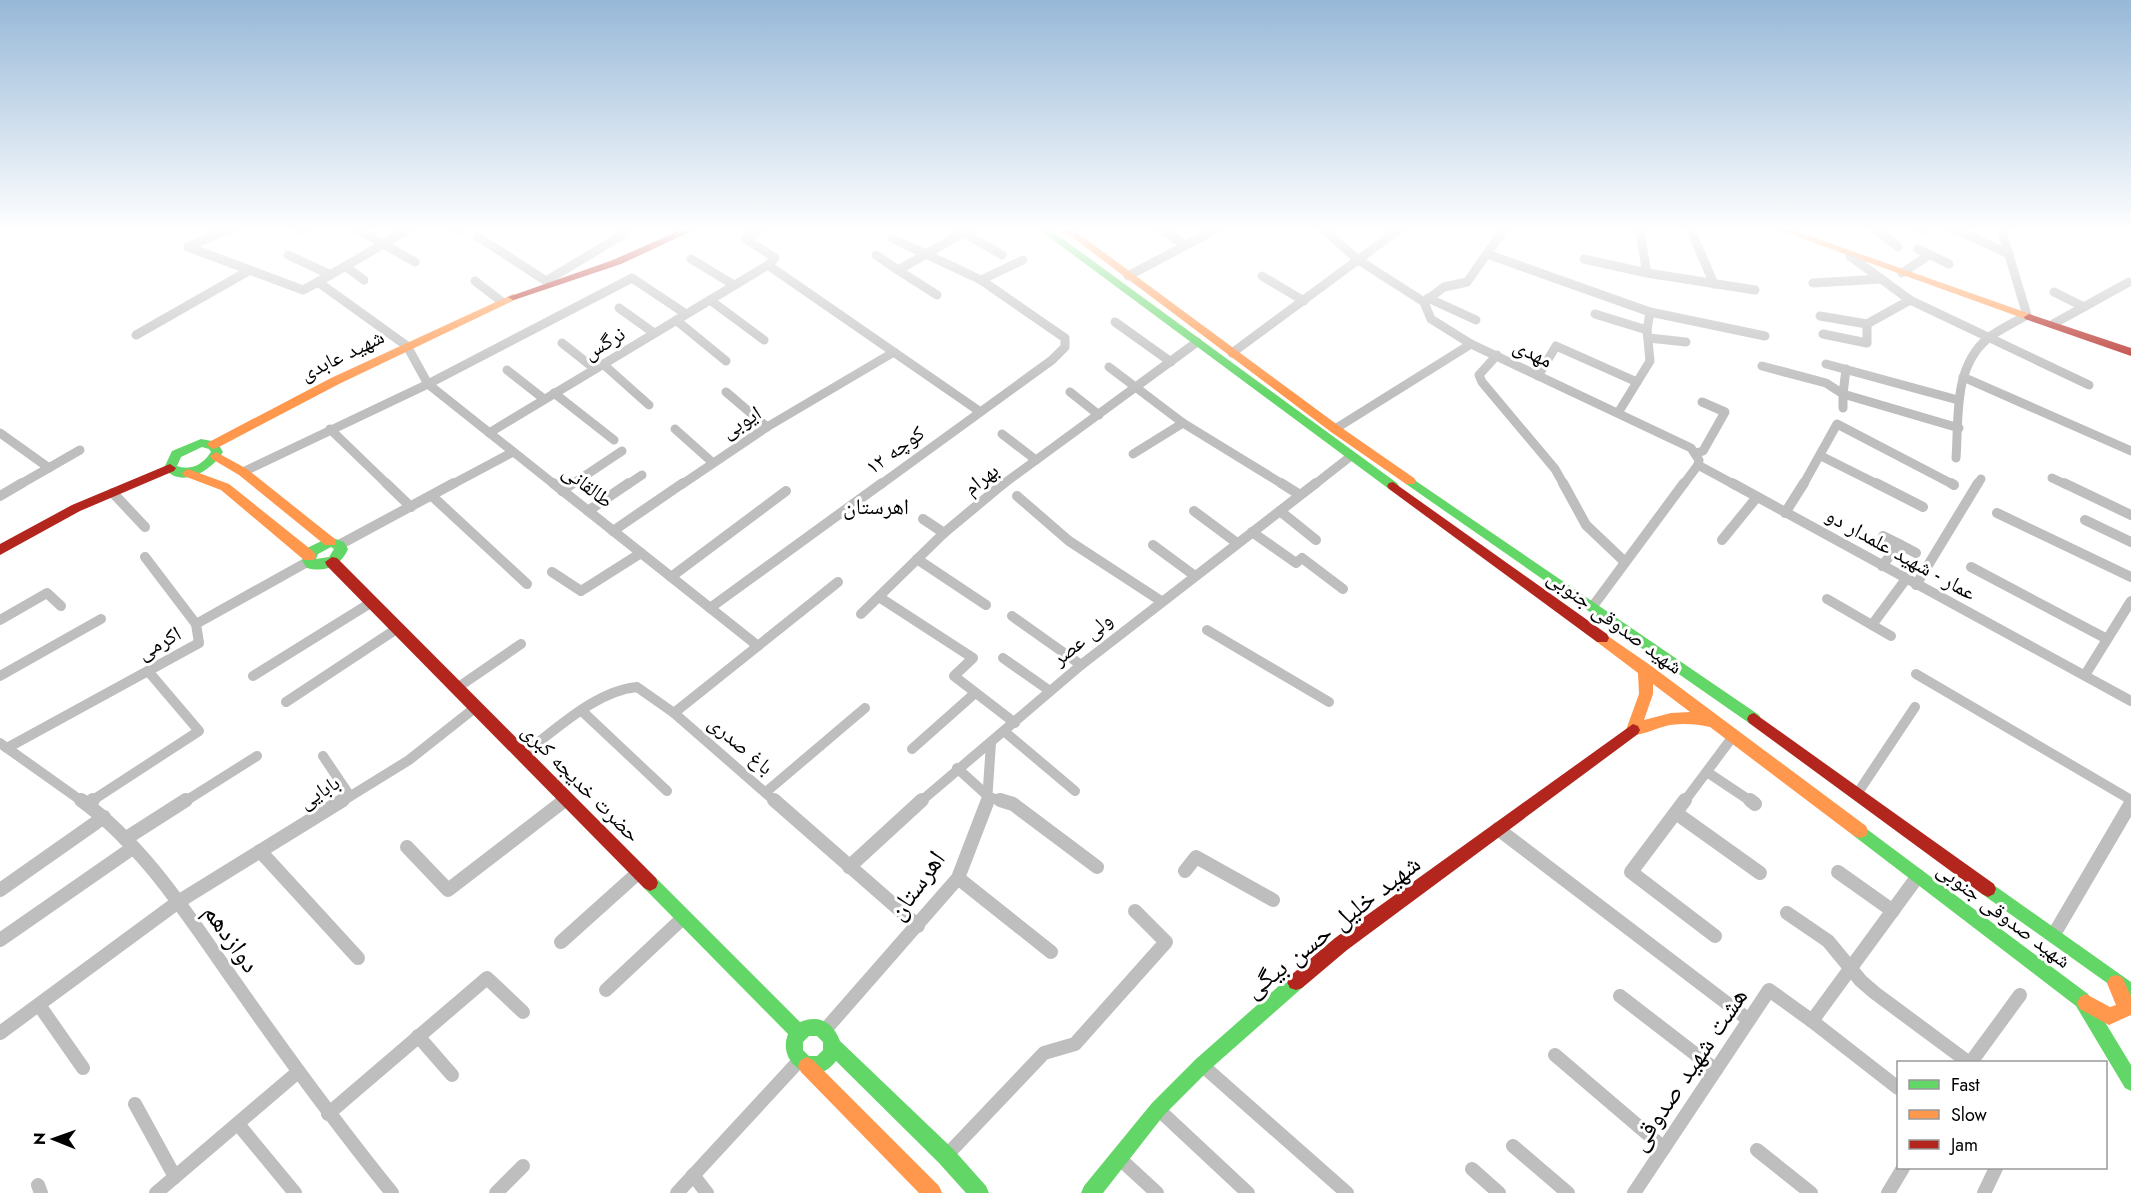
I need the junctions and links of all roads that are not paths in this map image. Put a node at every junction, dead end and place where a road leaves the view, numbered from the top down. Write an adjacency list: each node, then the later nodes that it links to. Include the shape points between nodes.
1 (226, 284): 49 (street)
2 (286, 284): 3 (street, via 303,290)
3 (315, 284)
4 (320, 284): 57 (street)
5 (478, 284): 31 (street)
6 (546, 284): 31 (main road, شهید عابدی)
7 (621, 284): 73 (street)
8 (641, 284): 37 (street)
9 (795, 284): 58 (street)
10 (919, 284): 27 (street)
11 (986, 284): 85 (street, کوچه ۱۲, via 1065,338 1065,347)
12 (1126, 284): 35 (main road, شهید صدوقی جنوبی)
13 (1136, 284): 35 (main road, شهید صدوقی جنوبی)
14 (1275, 284): 32 (street)
15 (1326, 284): 32 (street)
16 (1399, 284): 29 (street, مهدی)
17 (1459, 284): 29 (street, via 1444,287)
18 (1570, 284): 36 (street)
19 (1714, 284): 25 (street)
20 (1887, 284): 30 (street)
21 (1934, 284): 39 (main road)
22 (2018, 284): 39 (street)
23 (2126, 284): 33 (street)
24 (734, 285): 28 (street, نرگس)
25 (1755, 290)
26 (2054, 292): 33 (street)
27 (937, 295)
28 (710, 300): 37 (street, نرگس); 52 (street)
29 (1426, 300): 42 (street); 56 (street, مهدی, via 1431,319)
30 (1910, 300): 44 (street); 51 (street)
31 (501, 301): 57 (main road, شهید عابدی)
32 (1304, 301): 60 (street)
33 (2084, 307): 45 (street)
34 (619, 308): 46 (street)
35 (1162, 308): 53 (main road, شهید صدوقی جنوبی); 60 (main road, شهید صدوقی جنوبی)
36 (1650, 312): 47 (street); 50 (street)
37 (686, 314): 41 (street, نرگس)
38 (1595, 314): 47 (street)
39 (2027, 315): 45 (main road); 51 (street)
40 (1820, 316): 44 (street)
41 (676, 320): 46 (street, نرگس); 62 (street)
42 (1476, 320)
43 (1115, 322): 63 (street)
44 (1867, 324): 48 (street, via 1868,343)
45 (2053, 324): 59 (main road)
46 (654, 333): 65 (street, نرگس)
47 (1648, 334): 54 (street); 72 (street, via 1650,361)
48 (1823, 334)
49 (136, 335)
50 (1765, 336)
51 (1987, 339): 71 (street, via 1974,352); 74 (street)
52 (764, 340)
53 (1197, 342): 63 (street, بهرام); 105 (main road, شهید صدوقی جنوبی)
54 (1686, 342)
55 (562, 343): 65 (street)
56 (1471, 344): 61 (street, مهدی); 93 (street)
57 (407, 346): 73 (street, طالقانی); 99 (main road, شهید عابدی)
58 (894, 352): 85 (street); 89 (street, ایوبی)
59 (2131, 352)
60 (1232, 353): 93 (main road, شهید صدوقی جنوبی)
61 (1497, 355): 70 (street, مهدی); 158 (street, via 1479,375 1482,382 1555,469 1586,525)
62 (726, 361)
63 (1171, 362): 75 (street, بهرام)
64 (1826, 364): 68 (street)
65 (599, 366): 78 (street, نرگس); 83 (street)
66 (1762, 366): 79 (street, via 1826,383)
67 (1109, 367): 75 (street)
68 (1846, 369): 79 (street); 81 (street)
69 (507, 370): 80 (street)
70 (1538, 376): 72 (street, via 1557,346); 86 (street, مهدی)
71 (1963, 377): 81 (street); 101 (street)
72 (1637, 382): 86 (street)
73 (428, 384): 91 (street); 94 (street, طالقانی)
74 (2089, 385)
75 (1136, 387): 87 (street, بهرام); 88 (street)
76 (726, 392): 89 (street)
77 (1070, 392): 87 (street)
78 (554, 393): 80 (street, نرگس); 97 (street)
79 (1842, 394): 84 (street); 90 (street)
80 (544, 399): 94 (street, نرگس)
81 (1958, 400): 90 (street)
82 (1702, 402): 103 (street, via 1725,412 1703,451)
83 (649, 405)
84 (1843, 408)
85 (979, 411): 177 (street, کوچه ۱۲)
86 (1618, 414): 103 (street, مهدی)
87 (1099, 415): 108 (street, بهرام)
88 (1183, 423): 104 (street); 123 (street)
89 (767, 427): 109 (street, ایوبی)
90 (1959, 428): 107 (street)
91 (330, 429): 113 (street); 128 (street)
92 (675, 429): 109 (street)
93 (1335, 429): 176 (main road, شهید صدوقی جنوبی)
94 (489, 433): 102 (street, طالقانی)
95 (0, 434): 111 (street)
96 (1002, 434): 108 (street)
97 (614, 440)
98 (80, 450): 111 (street)
99 (214, 450): 112 (main road, via 194,444 170,459); 113 (main road); 114 (main road, شهید عابدی, via 206,466)
100 (622, 451): 120 (street)
101 (2131, 451)
102 (513, 452): 120 (street, طالقانی); 125 (street)
103 (1696, 453): 110 (street)
104 (1133, 454)
105 (1351, 456): 123 (street, ولی عصر); 193 (main road, شهید صدوقی جنوبی)
106 (1821, 456): 119 (street, via 1837,424); 129 (street); 133 (street)
107 (1956, 458)
108 (1036, 460): 141 (street, بهرام)
109 (712, 462): 139 (street, ایوبی)
110 (1698, 465): 127 (street, عمار - شهید علمدار دو); 158 (street)
111 (49, 468): 124 (street)
112 (170, 468): 114 (main road); 122 (main road)
113 (238, 468): 118 (main road, via 219,470); 147 (main road)
114 (188, 473): 118 (main road)
115 (642, 475): 130 (street)
116 (2052, 478): 135 (street)
117 (1981, 479): 166 (street)
118 (212, 481): 154 (main road, via 225,487)
119 (1954, 485)
120 (562, 490): 130 (street, طالقانی)
121 (786, 491): 163 (street)
122 (112, 493): 138 (street); 150 (main road); 155 (main road)
123 (1300, 495): 132 (street, ولی عصر)
124 (0, 496)
125 (432, 496): 128 (street); 167 (street)
126 (1017, 496): 171 (street, via 1069,541)
127 (1758, 498): 133 (street, عمار - شهید علمدار دو); 144 (street)
128 (411, 507): 147 (street)
129 (1923, 507)
130 (588, 511): 139 (street, طالقانی)
131 (1194, 511): 146 (street)
132 (1280, 511): 140 (street, ولی عصر); 143 (street)
133 (1785, 513): 159 (street, عمار - شهید علمدار دو)
134 (1997, 513): 164 (street)
135 (2131, 515)
136 (923, 519): 141 (street)
137 (2085, 520): 145 (street)
138 (145, 527)
139 (613, 531): 151 (street, طالقانی)
140 (1252, 532): 146 (street, ولی عصر); 168 (street, via 1296,563 1302,558)
141 (944, 533): 156 (street, بهرام)
142 (1883, 536): 148 (street)
143 (1316, 540)
144 (1722, 540)
145 (2131, 542)
146 (1237, 543): 162 (street, ولی عصر)
147 (335, 544): 154 (main road, via 317,547); 157 (main road, via 341,553)
148 (1899, 544): 152 (street); 159 (street)
149 (1153, 545): 162 (street)
150 (0, 550)
151 (641, 553): 161 (street, via 581,591); 163 (street, طالقانی)
152 (1916, 553)
153 (145, 557): 183 (street)
154 (309, 558): 157 (main road, via 318,566); 183 (street, اکرمی)
155 (0, 559)
156 (917, 559): 169 (street, بهرام); 174 (street)
157 (332, 562): 173 (main road, حضرت خدیجه کبری)
158 (1625, 562): 176 (street)
159 (1882, 566): 166 (street, عمار - شهید علمدار دو)
160 (1971, 567): 188 (street)
161 (552, 572)
162 (1195, 576): 171 (street, ولی عصر)
163 (671, 577): 177 (street, طالقانی)
164 (2131, 577)
165 (838, 582): 190 (street)
166 (1911, 582): 184 (street); 196 (street, عمار - شهید علمدار دو)
167 (527, 584)
168 (1343, 590)
169 (879, 597): 178 (street, بهرام); 201 (street, via 973,658 954,676)
170 (1827, 599): 184 (street)
171 (1161, 601): 192 (street, ولی عصر)
172 (2131, 601): 179 (street)
173 (372, 602): 185 (main road, حضرت خدیجه کبری); 198 (street)
174 (986, 605)
175 (61, 606): 182 (street, via 47,593)
176 (1593, 606): 226 (main road, شهید صدوقی جنوبی)
177 (710, 608): 190 (street, طالقانی)
178 (861, 614)
179 (2127, 614): 188 (street)
180 (1012, 616): 192 (street)
181 (101, 619): 197 (street)
182 (0, 620)
183 (196, 624): 194 (street, اکرمی, via 199,643)
184 (1872, 626): 187 (street)
185 (398, 628): 199 (main road, حضرت خدیجه کبری); 203 (street)
186 (1208, 630): 204 (street)
187 (1891, 636)
188 (2107, 639): 196 (street)
189 (521, 644): 199 (street)
190 (758, 646): 209 (street)
191 (1003, 658): 200 (street)
192 (1081, 664): 200 (street, ولی عصر)
193 (1645, 669): 211 (main road, شهید صدوقی جنوبی); 212 (main road, via 1646,694)
194 (148, 671): 216 (street, اکرمی); 231 (street, via 199,731)
195 (1916, 674): 230 (street)
196 (2085, 675): 202 (street, عمار - شهید علمدار دو)
197 (0, 676)
198 (253, 676)
199 (457, 688): 206 (main road, حضرت خدیجه کبری)
200 (1050, 691): 210 (street, ولی عصر)
201 (974, 694): 210 (street); 217 (street)
202 (2131, 701)
203 (286, 702)
204 (1329, 702)
205 (1915, 707): 226 (street)
206 (476, 708): 218 (main road, حضرت خدیجه کبری); 227 (street, بابایی, via 409,760)
207 (865, 708): 225 (street)
208 (583, 712): 209 (street, باغ صدری, via 621,688 631,686); 218 (street, باغ صدری); 223 (street)
209 (674, 713): 225 (street, باغ صدری)
210 (1016, 723): 213 (street, ولی عصر)
211 (1719, 723): 212 (main road, شهید خلیل حسن بیگی, via 1687,714 1671,715); 214 (main road, شهید صدوقی جنوبی)
212 (1633, 730): 235 (main road, شهید خلیل حسن بیگی)
213 (1005, 732): 215 (street, ولی عصر); 224 (street)
214 (1734, 735): 222 (street); 245 (main road, شهید صدوقی جنوبی)
215 (991, 743): 221 (street, ولی عصر); 228 (street, اهرستان)
216 (3, 746): 231 (street, دوازدهم)
217 (912, 749)
218 (523, 754): 229 (main road, حضرت خدیجه کبری)
219 (257, 756): 236 (street)
220 (323, 756): 227 (street)
221 (957, 768): 228 (street); 239 (street, ولی عصر)
222 (1707, 772): 232 (street); 233 (street)
223 (667, 791)
224 (1075, 791)
225 (766, 792): 239 (street, باغ صدری)
226 (1857, 794): 256 (main road, شهید صدوقی جنوبی)
227 (350, 796): 238 (street, بابایی)
228 (989, 797): 240 (street, via 1013,804); 246 (street, اهرستان)
229 (567, 799): 237 (street, via 448,890); 242 (main road, حضرت خدیجه کبری)
230 (2131, 802): 256 (street)
231 (87, 804): 234 (street, دوازدهم)
232 (1755, 804)
233 (1676, 813): 244 (street); 255 (street, via 1631,872)
234 (104, 817): 236 (street, دوازدهم); 247 (street)
235 (1498, 829): 270 (street); 281 (main road, شهید خلیل حسن بیگی, via 1341,944)
236 (128, 844): 249 (street, دوازدهم); 257 (street)
237 (407, 848)
238 (260, 850): 249 (street, بابایی); 260 (street)
239 (849, 867): 254 (street, باغ صدری)
240 (1097, 867)
241 (1185, 871): 248 (street, via 1196,857)
242 (639, 872): 253 (main road, حضرت خدیجه کبری); 258 (street)
243 (1838, 872): 251 (street)
244 (1760, 873)
245 (1918, 876): 251 (street); 267 (main road, شهید صدوقی جنوبی)
246 (958, 878): 254 (street, اهرستان); 259 (street)
247 (0, 890)
248 (1273, 900)
249 (178, 902): 268 (street, بابایی); 284 (street, دوازدهم)
250 (1135, 910): 295 (street, via 1166,942 1075,1044 1044,1053)
251 (1893, 910): 261 (street)
252 (1786, 913): 261 (street, via 1828,940)
253 (684, 917): 263 (street); 274 (main road, حضرت خدیجه کبری)
254 (918, 926): 272 (street, اهرستان)
255 (1715, 936)
256 (2054, 936): 262 (main road, شهید صدوقی جنوبی)
257 (0, 940)
258 (561, 942)
259 (1051, 952)
260 (358, 958)
261 (1851, 968): 271 (street); 278 (street, via 1875,993)
262 (2116, 983): 264 (main road, شهید صدوقی جنوبی); 267 (main road, via 2125,1002 2124,1011 2109,1016)
263 (606, 990)
264 (2131, 992)
265 (2020, 995): 279 (street)
266 (1620, 996): 283 (street)
267 (2082, 1000): 286 (main road, شهید صدوقی جنوبی)
268 (39, 1005): 273 (street, بابایی); 282 (street)
269 (523, 1012): 275 (street, via 487,978)
270 (1749, 1020): 271 (street, هشت شهید صدوقی, via 1769,990); 283 (street, هشت شهید صدوقی)
271 (1812, 1021): 287 (street)
272 (825, 1030): 274 (main road, via 809,1028); 276 (main road)
273 (0, 1033)
274 (800, 1034): 280 (main road, via 794,1043 794,1053)
275 (418, 1036): 285 (street); 290 (street)
276 (832, 1045): 280 (main road, via 826,1059 817,1065); 295 (main road)
277 (1555, 1055): 293 (street)
278 (1969, 1061)
279 (1971, 1061)
280 (803, 1064): 301 (street); 303 (main road)
281 (1202, 1065): 289 (main road, شهید خلیل حسن بیگی); 316 (street)
282 (83, 1068)
283 (1716, 1070): 293 (street, هشت شهید صدوقی)
284 (298, 1072): 290 (street, دوازدهم); 291 (street)
285 (452, 1075)
286 (2131, 1082)
287 (1897, 1086)
288 (135, 1104): 302 (street)
289 (1158, 1109): 296 (main road, شهید خلیل حسن بیگی); 315 (street)
290 (328, 1114): 309 (street, دوازدهم)
291 (237, 1124): 302 (street); 308 (street)
292 (1513, 1146): 318 (street)
293 (1664, 1148): 304 (street, هشت شهید صدوقی)
294 (1757, 1150): 319 (street)
295 (946, 1156): 305 (main road)
296 (1119, 1158): 306 (main road, شهید خلیل حسن بیگی); 314 (street)
297 (524, 1166): 310 (street)
298 (1902, 1169): 320 (street)
299 (1995, 1169): 321 (street)
300 (1472, 1170): 317 (street)
301 (693, 1175): 311 (street); 312 (street)
302 (175, 1177): 307 (street)
303 (927, 1191)
304 (1639, 1191)
305 (978, 1192): 313 (main road)
306 (1090, 1192)
307 (156, 1193)
308 (295, 1193)
309 (392, 1193)
310 (496, 1193)
311 (677, 1193)
312 (708, 1193)
313 (991, 1193)
314 (1157, 1193)
315 (1248, 1193)
316 (1347, 1193)
317 (1499, 1193)
318 (1568, 1193)
319 (1810, 1193)
320 (1888, 1193)
321 (1984, 1193)

